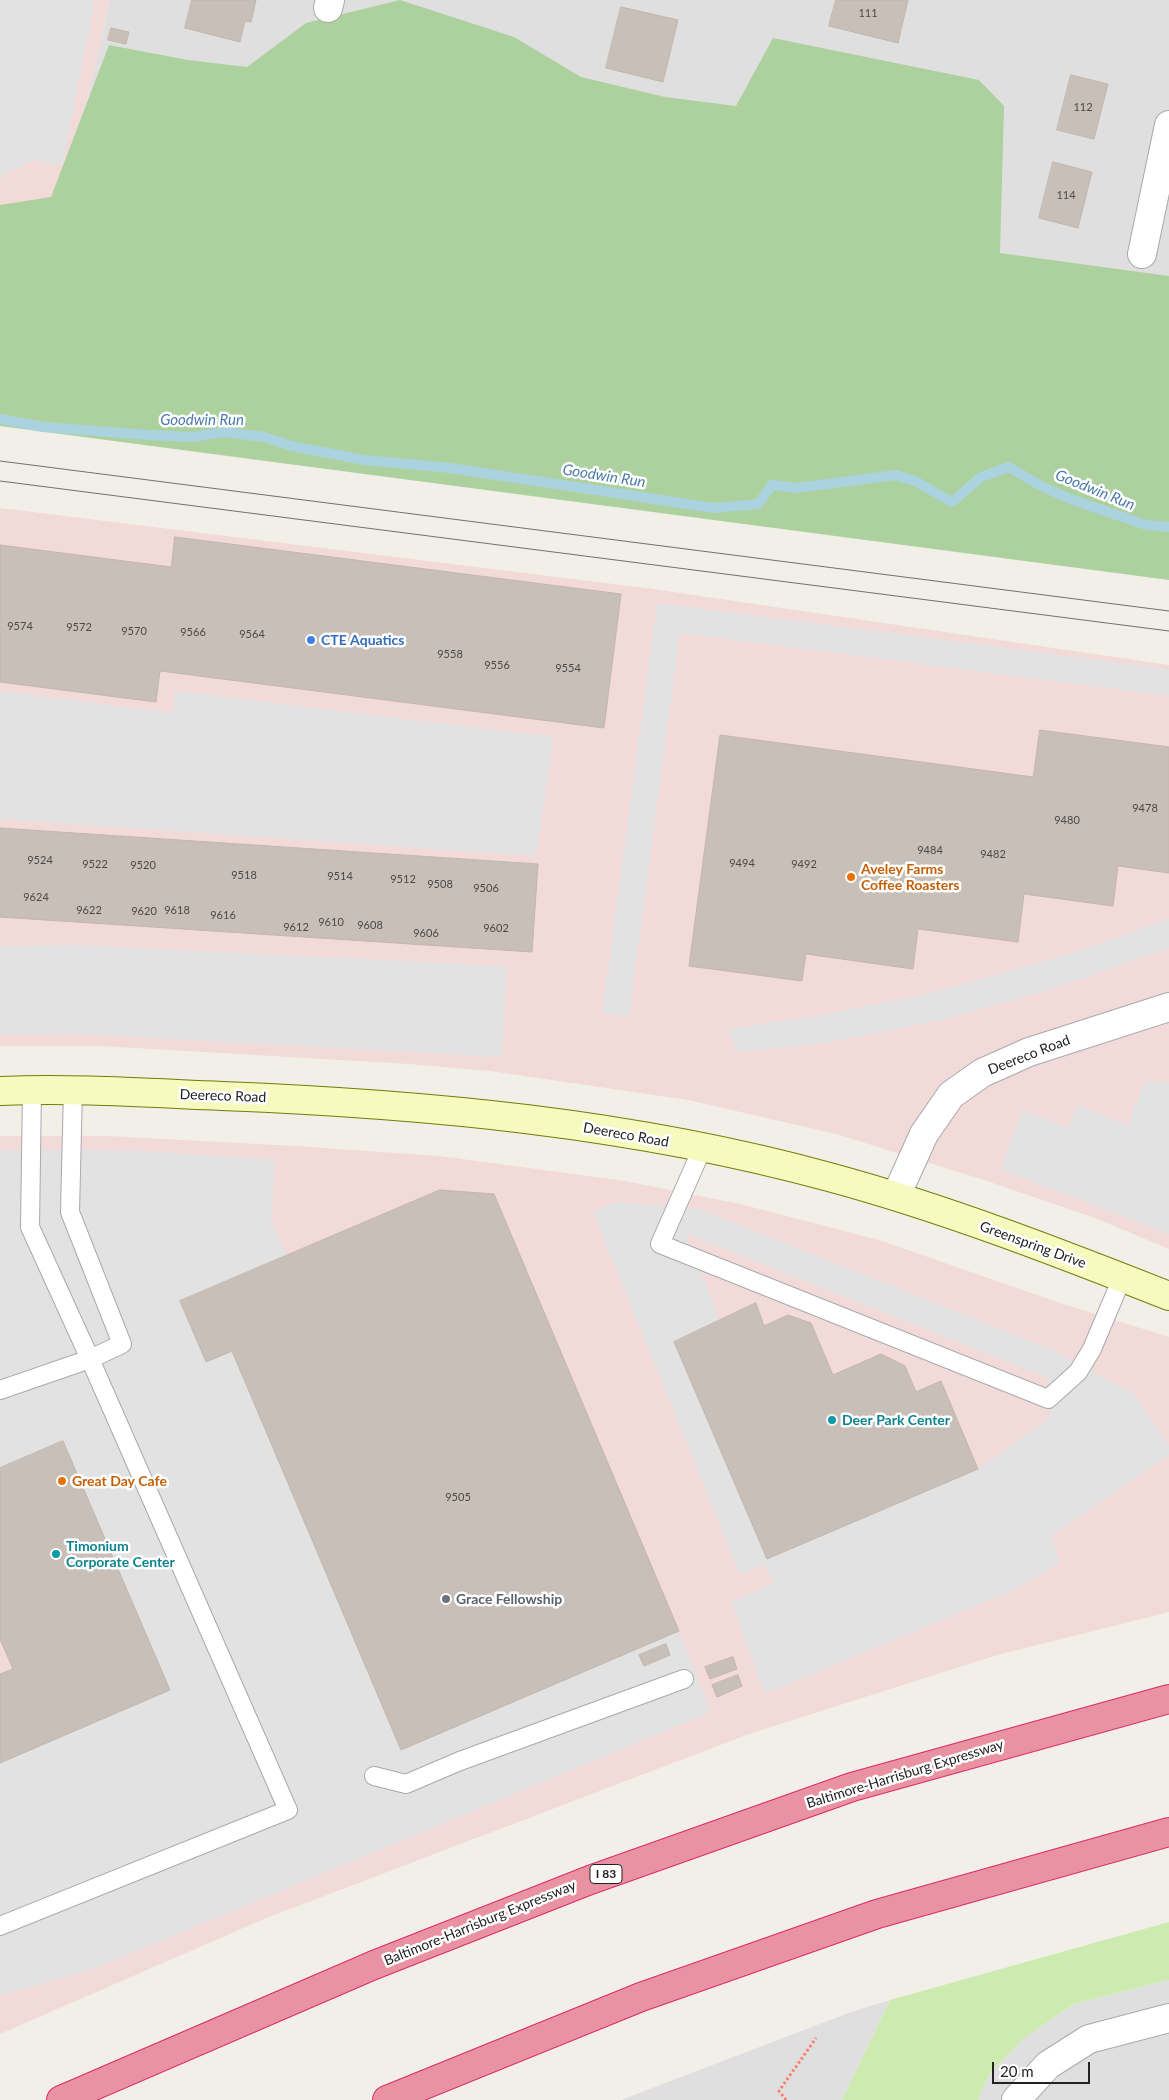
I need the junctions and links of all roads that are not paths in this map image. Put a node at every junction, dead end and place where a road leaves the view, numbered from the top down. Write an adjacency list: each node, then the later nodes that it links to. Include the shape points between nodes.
1 (1169, 126): 2 (street)
2 (1142, 254)
3 (1169, 1007): 8 (street, Deereco Road, via 1029,1052 982,1073 951,1095 924,1134)
4 (32, 1090): 5 (main road, Deereco Road); 6 (main road, Deereco Road); 11 (lane, via 30,1227)
5 (73, 1090): 7 (main road, Deereco Road, via 445,1110 545,1122); 11 (lane, via 70,1212 122,1344)
6 (0, 1091)
7 (702, 1149): 8 (main road, Deereco Road, via 808,1172); 9 (lane, via 660,1244 1048,1399 1078,1372 1092,1349)
8 (896, 1196): 9 (main road, Greenspring Drive)
9 (1122, 1278): 10 (main road, Greenspring Drive)
10 (1169, 1296)
11 (90, 1359): 12 (lane); 17 (lane, via 288,1810)
12 (0, 1390)
13 (684, 1679): 15 (lane, via 406,1784)
14 (1169, 1699): 19 (highway, Baltimore-Harrisburg Expressway / I 83, via 852,1787 590,1880 374,1965)
15 (374, 1776)
16 (1169, 1832): 20 (highway, via 877,1914 642,1997)
17 (0, 1926)
18 (1169, 2018): 21 (street, via 1089,2039 1048,2065)
19 (61, 2100)
20 (387, 2100)
21 (1016, 2100)

